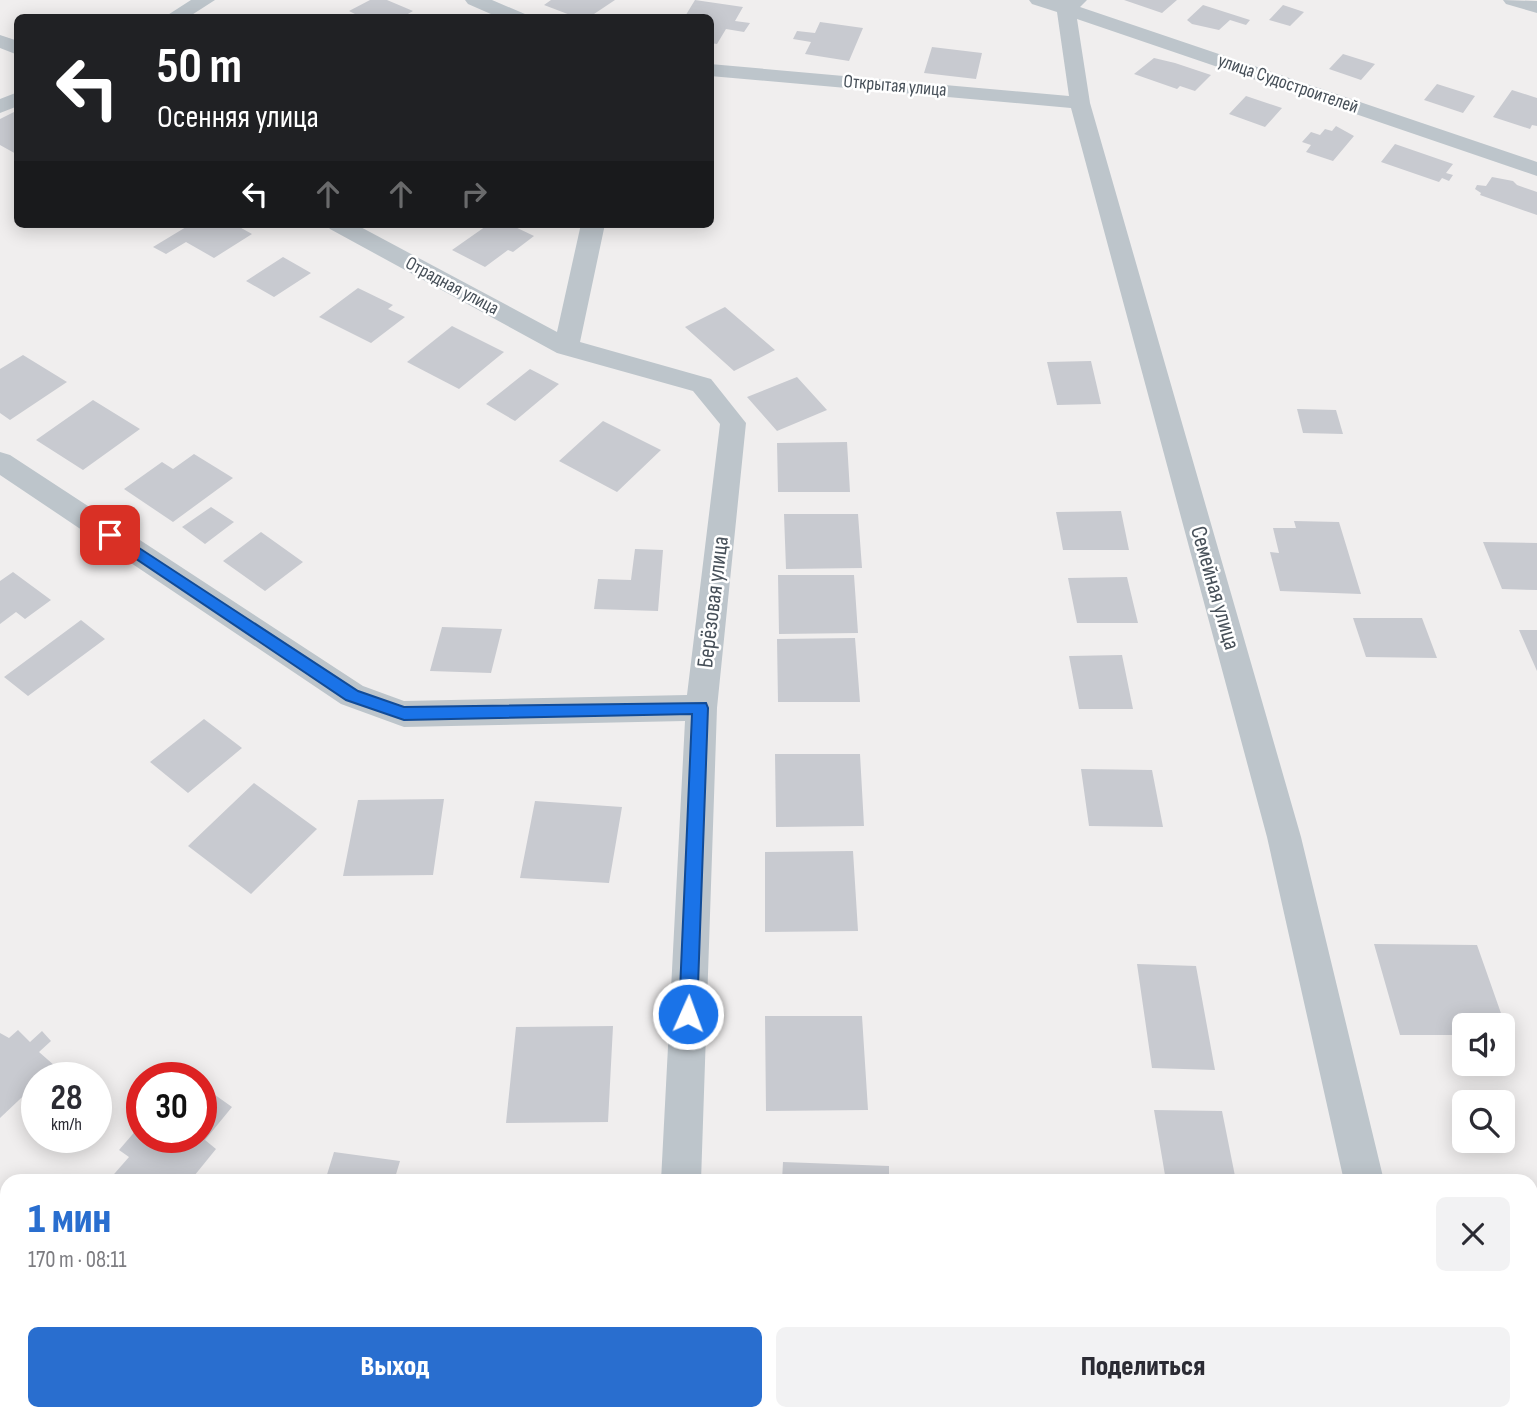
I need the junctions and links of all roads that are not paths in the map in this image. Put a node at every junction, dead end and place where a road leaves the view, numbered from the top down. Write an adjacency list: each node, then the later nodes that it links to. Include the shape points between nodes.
1 (205, 0): 6 (street)
2 (475, 0): 7 (street)
3 (1513, 0): 5 (street)
4 (1061, 3): 9 (street, Семейная улица); 10 (street, улица Судостроителей)
5 (1537, 7)
6 (179, 14)
7 (508, 14)
8 (714, 70): 9 (street, Открытая улица)
9 (1080, 103): 17 (street, Семейная улица, via 1284,836)
10 (1537, 169)
11 (345, 228): 13 (street, Отрадная улица)
12 (592, 228): 13 (street)
13 (566, 347): 15 (street, Берёзовая улица, via 702,385 733,423)
14 (0, 462): 15 (street, via 352,695 404,713)
15 (701, 708): 16 (street, Берёзовая улица)
16 (681, 1174)
17 (1362, 1174)

